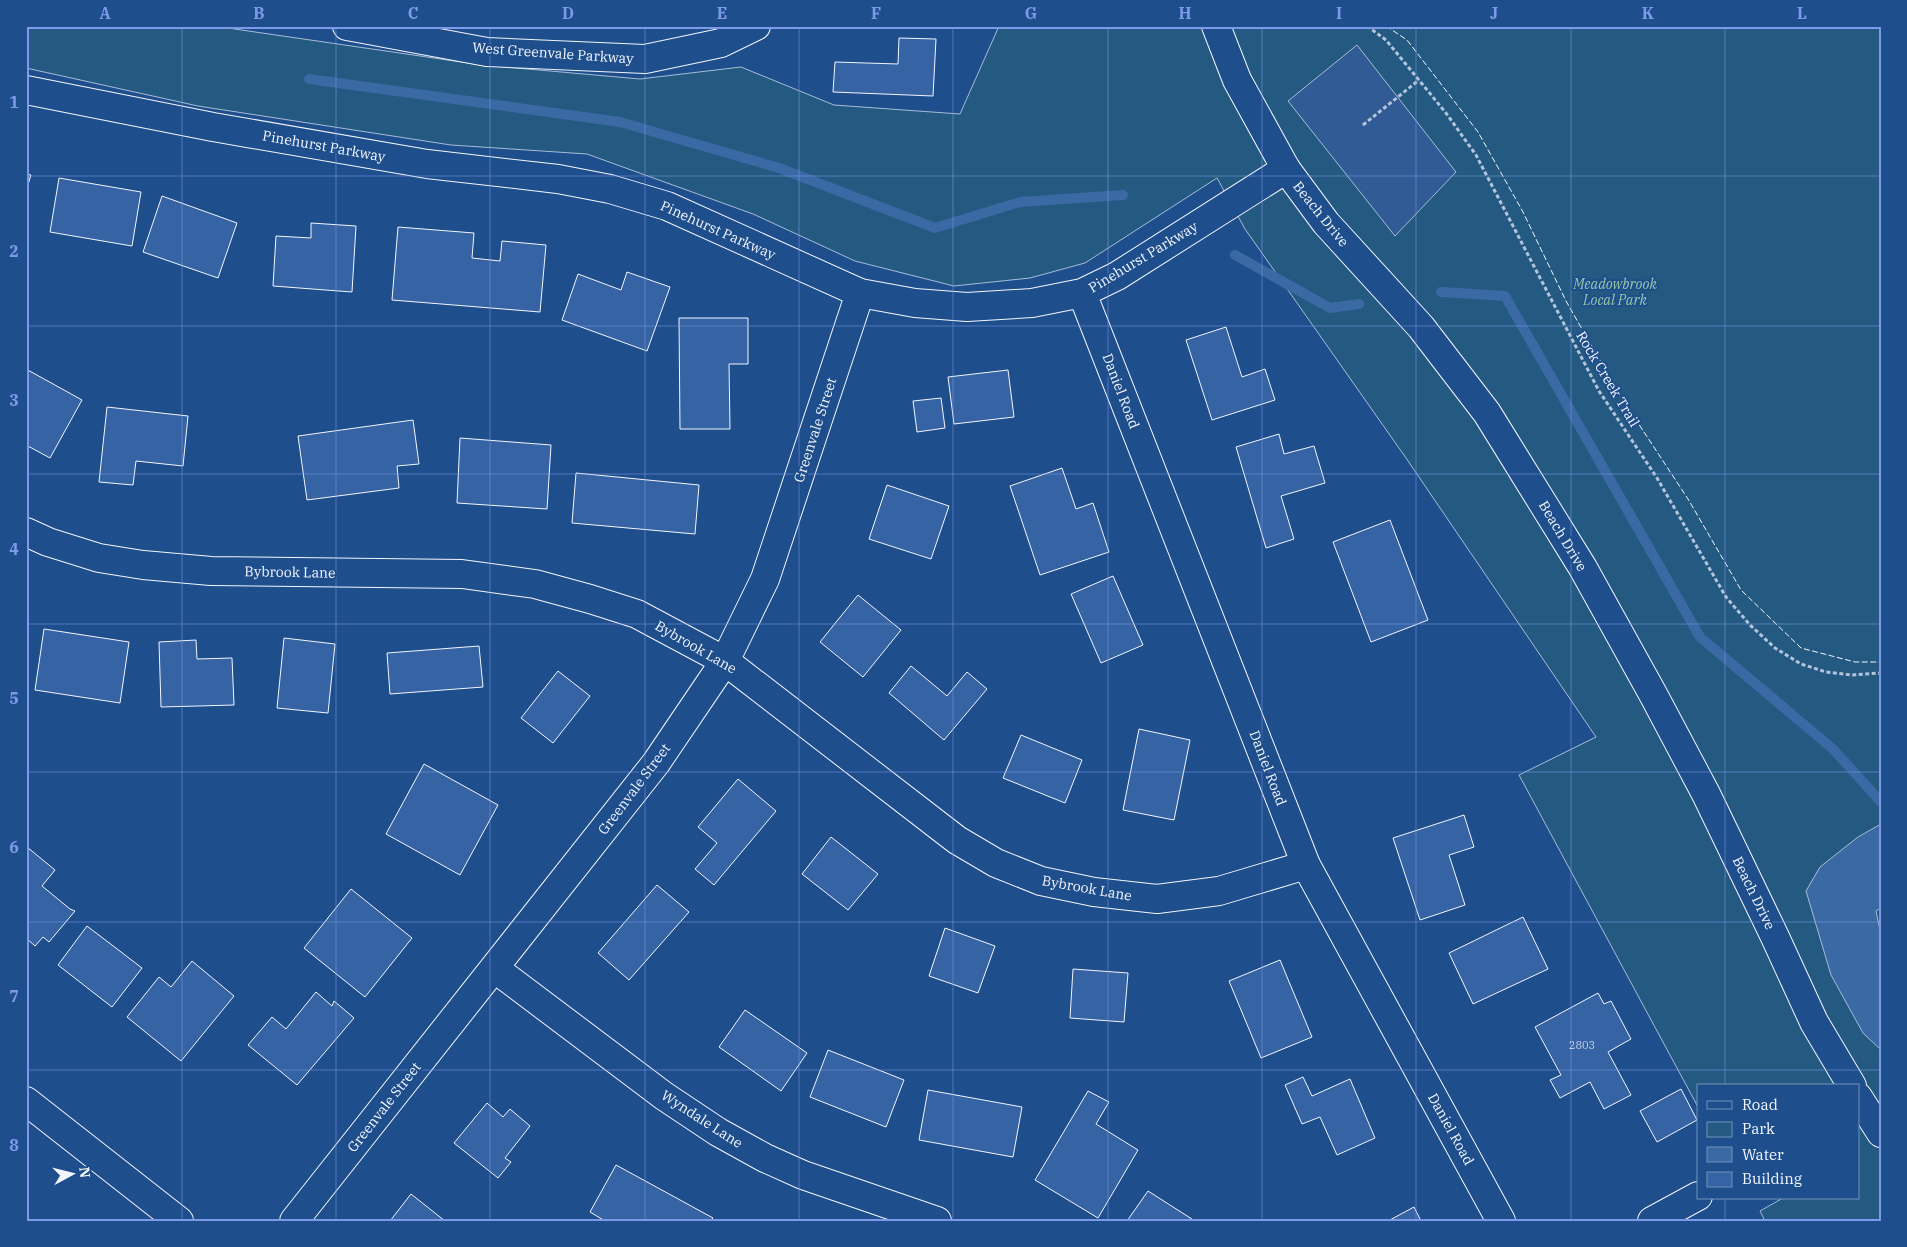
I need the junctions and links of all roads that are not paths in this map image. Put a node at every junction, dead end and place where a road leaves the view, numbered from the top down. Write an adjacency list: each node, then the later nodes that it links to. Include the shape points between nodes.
1 (346, 26): 2 (street, West Greenvale Parkway, via 487,52 645,59 721,43)
2 (756, 26)
3 (1216, 26): 5 (street, Beach Drive, via 1237,80)
4 (26, 90): 6 (street, Pinehurst Parkway, via 212,127 427,164 558,179 610,189 667,206)
5 (1286, 169): 7 (street, Pinehurst Parkway, via 1117,276); 12 (street, Beach Drive, via 1326,223 1421,327 1481,405 1553,519 1706,794 1814,1022)
6 (860, 292): 7 (street, Pinehurst Parkway, via 967,308 1032,303); 9 (street, Greenvale Street, via 775,551)
7 (1082, 293): 10 (street, Daniel Road)
8 (26, 532): 9 (street, Bybrook Lane, via 99,558 143,565 211,571 462,574 535,584 637,614)
9 (725, 661): 10 (street, Bybrook Lane, via 956,840 996,863 1040,881 1094,892 1157,899 1219,891); 11 (street, Greenvale Street, via 656,763)
10 (1306, 865): 20 (street, Daniel Road)
11 (494, 968): 18 (street, Greenvale Street); 19 (street, Wyndale Lane, via 664,1096 718,1132 803,1175)
12 (1849, 1084)
13 (26, 1101): 17 (street)
14 (1860, 1102): 15 (street, Beach Drive)
15 (1881, 1133)
16 (1697, 1197): 21 (street)
17 (179, 1221)
18 (294, 1221)
19 (937, 1221)
20 (1501, 1221)
21 (1652, 1221)

